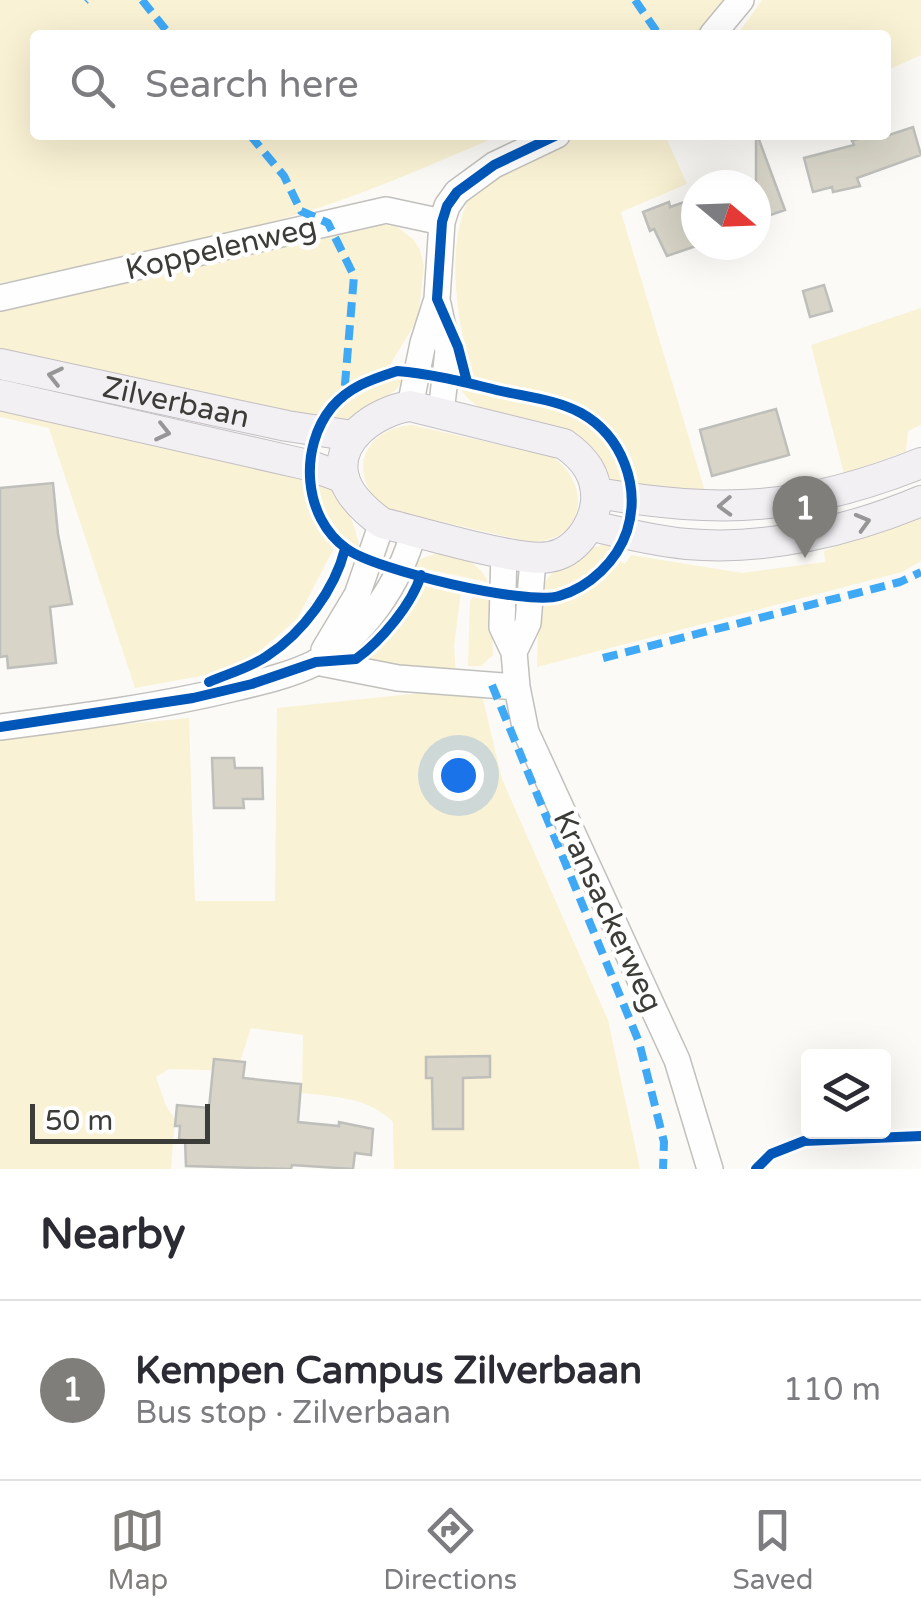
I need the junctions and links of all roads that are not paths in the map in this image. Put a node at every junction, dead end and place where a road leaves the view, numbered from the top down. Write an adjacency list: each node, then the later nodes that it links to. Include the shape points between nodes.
1 (740, 0): 2 (street)
2 (716, 30)
3 (547, 140): 4 (street, via 458,192)
4 (442, 222): 5 (street, Koppelenweg, via 386,210); 6 (street)
5 (0, 298)
6 (437, 299): 9 (street); 10 (street, via 448,351)
7 (0, 364): 11 (main road, Zilverbaan, one-way to 7)
8 (0, 395): 13 (main road, Zilverbaan, one-way to 13)
9 (410, 406): 10 (main road); 11 (main road, via 384,412)
10 (441, 412): 14 (main road, via 564,444 587,464)
11 (353, 436): 13 (main road)
12 (921, 463): 14 (main road, one-way to 14, via 838,492 758,505 678,506)
13 (344, 478): 16 (main road)
14 (596, 492): 17 (main road)
15 (921, 501): 17 (main road, one-way to 15, via 690,544 758,542 844,528)
16 (382, 523): 18 (main road); 20 (street, via 357,596)
17 (588, 526): 19 (main road, via 568,551)
18 (414, 531): 19 (main road); 20 (street, via 375,609)
19 (519, 555): 21 (street, Kransackerweg, via 502,628 514,652)
20 (316, 662): 21 (street, via 398,678); 22 (street, via 193,698)
21 (516, 686): 23 (street, Kransackerweg, via 526,732 676,1060)
22 (0, 727)
23 (710, 1169)

